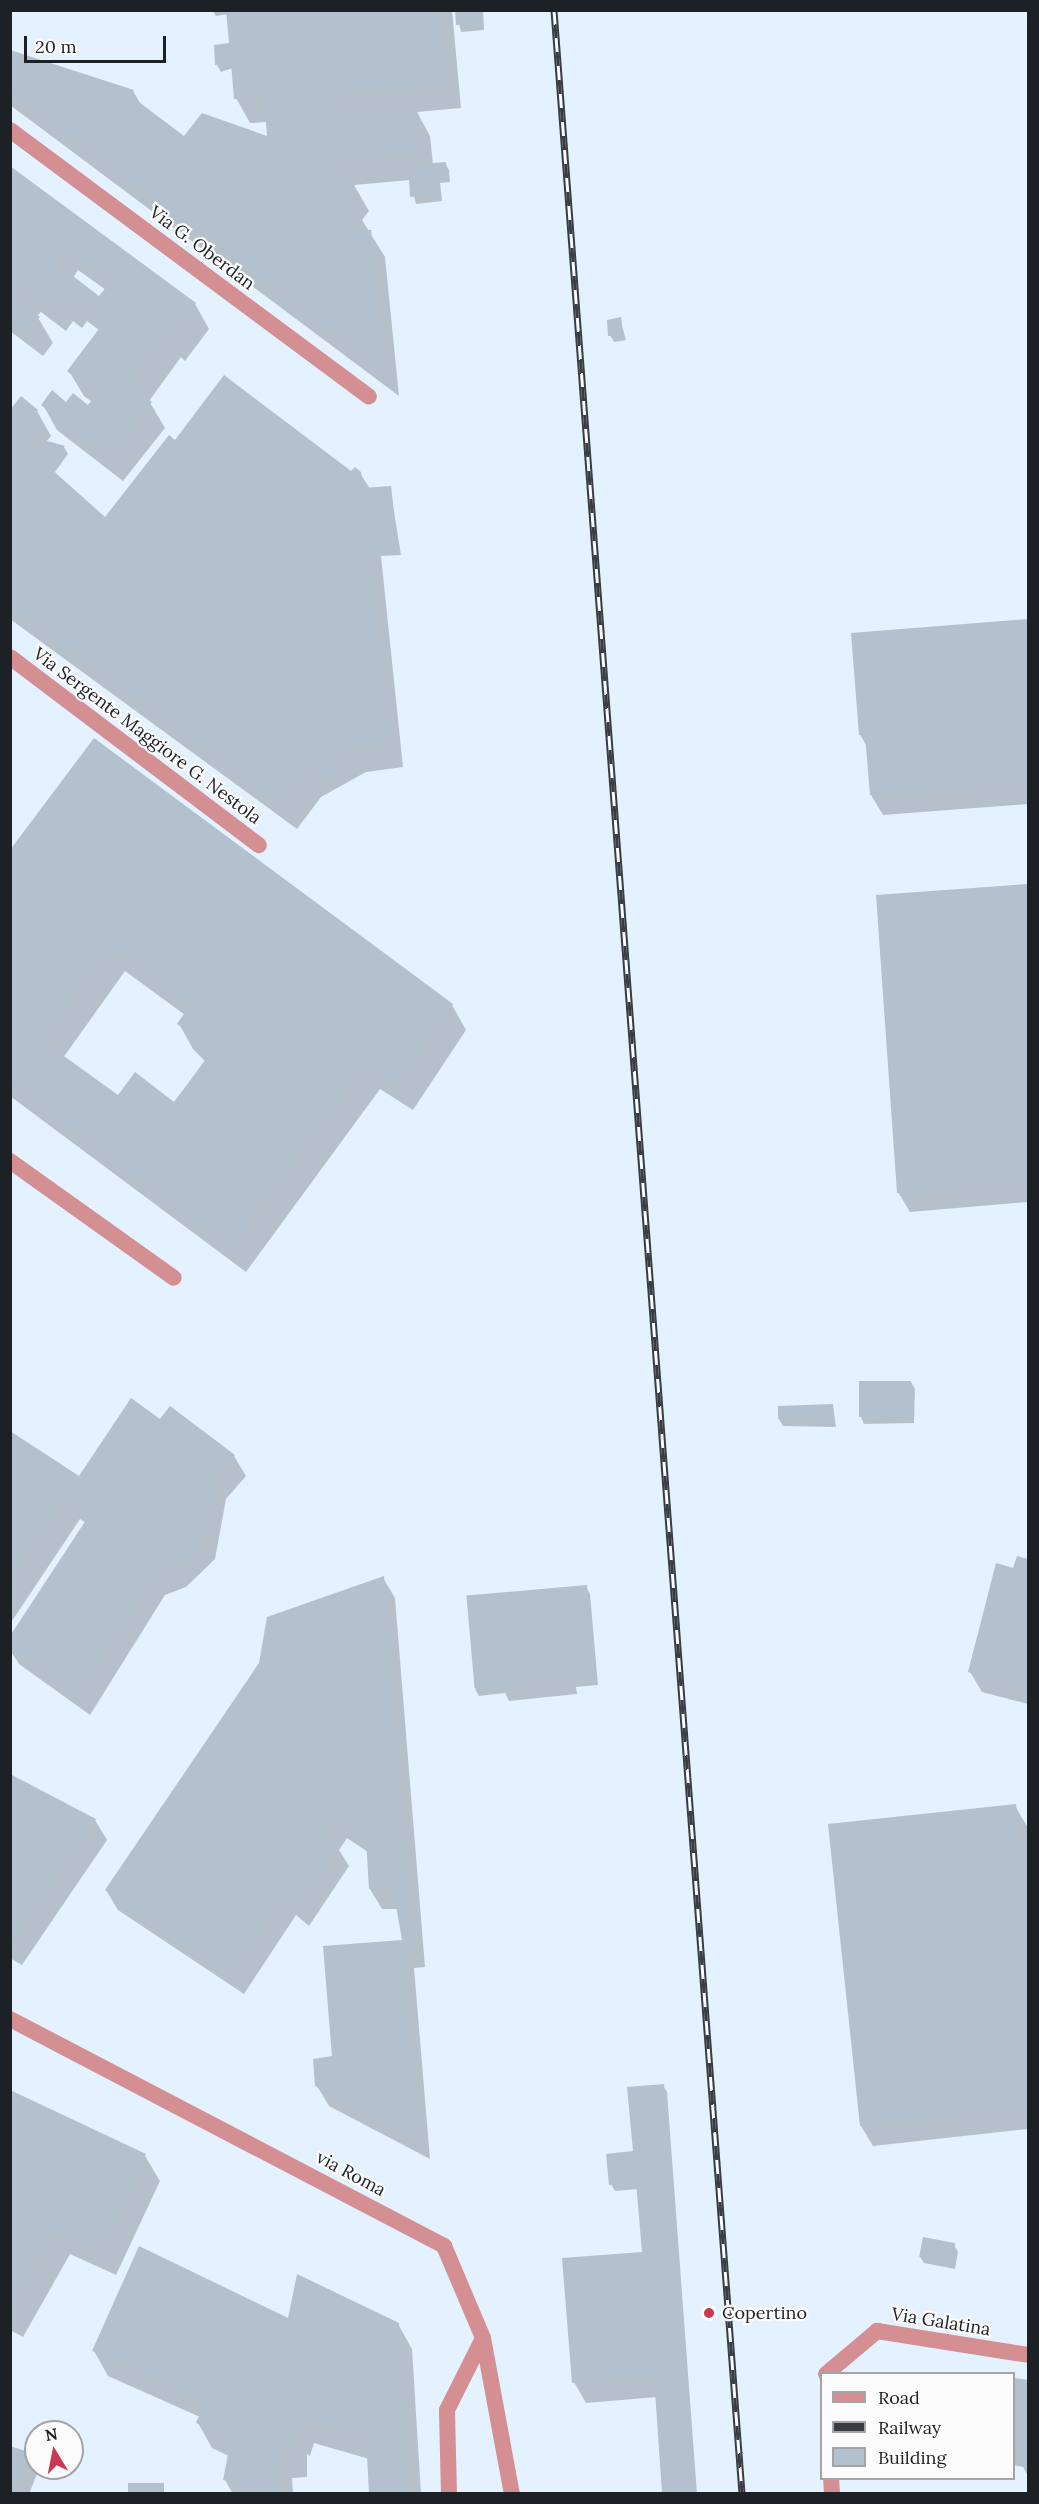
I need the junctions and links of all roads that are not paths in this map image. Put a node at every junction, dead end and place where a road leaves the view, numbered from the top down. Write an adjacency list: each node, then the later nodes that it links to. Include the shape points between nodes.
1 (10, 130): 2 (street, Via G. Oberdan)
2 (369, 397)
3 (10, 657): 4 (street, Via Sergente Maggiore G. Nestola)
4 (259, 846)
5 (10, 1161): 6 (street)
6 (174, 1278)
7 (10, 2019): 8 (street, via Roma, via 444,2246)
8 (483, 2338): 11 (street, via 447,2410); 12 (street, via Roma)
9 (1029, 2355): 10 (street, Via Galatina, via 877,2331)
10 (827, 2372)
11 (449, 2493)
12 (512, 2493)

